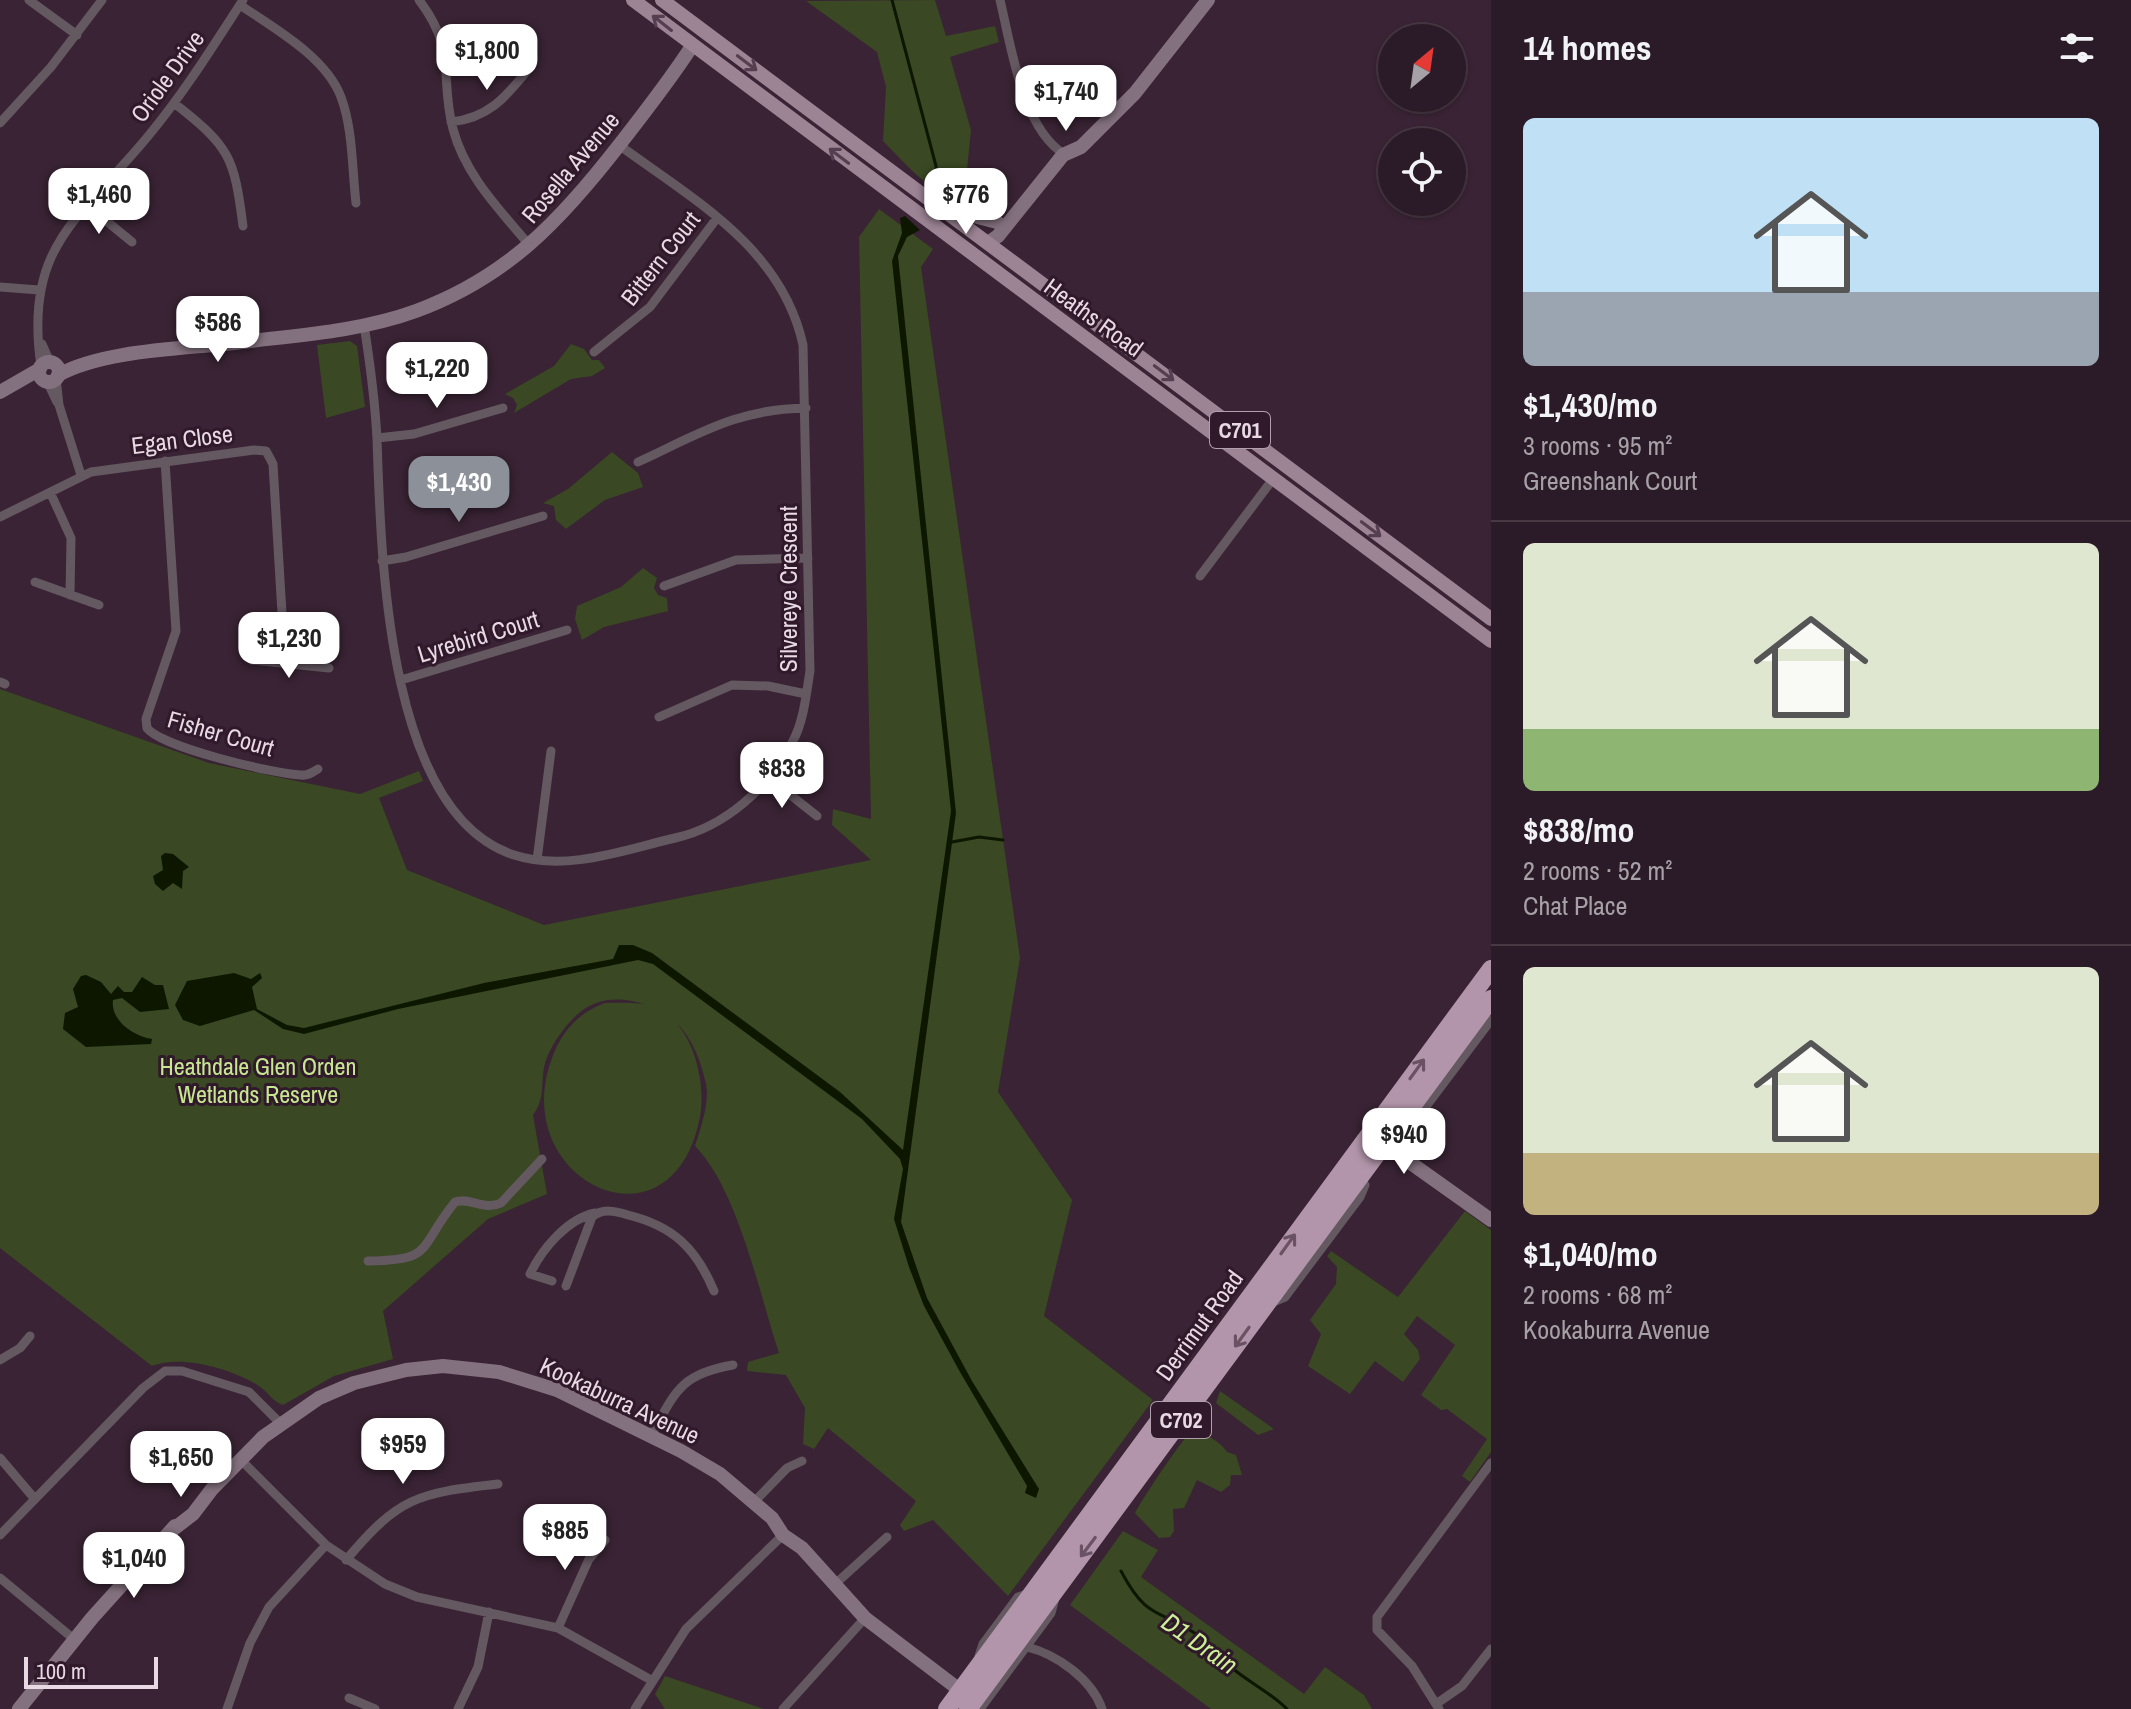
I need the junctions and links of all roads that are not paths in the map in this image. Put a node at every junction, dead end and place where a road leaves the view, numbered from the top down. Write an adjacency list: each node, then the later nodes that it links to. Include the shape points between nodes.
1 (29, 0): 10 (street)
2 (102, 0): 10 (street)
3 (419, 0): 14 (street, via 444,49)
4 (633, 0): 11 (main road, Heaths Road / C701, one-way to 4)
5 (662, 0): 9 (main road, Heaths Road / C701)
6 (1000, 0): 17 (street, via 1023,97)
7 (1208, 0): 17 (street, via 1129,100)
8 (241, 3): 13 (street, Oriole Drive); 18 (street, via 333,80 343,105)
9 (703, 31): 11 (main road); 20 (main road, Heaths Road / C701, one-way to 20)
10 (77, 35): 15 (street)
11 (692, 46): 16 (street, Rosella Avenue); 27 (main road, Heaths Road / C701, one-way to 11)
12 (527, 71): 14 (street, via 492,109)
13 (174, 103): 19 (street, Oriole Drive); 23 (street, via 230,156)
14 (451, 122): 26 (street, via 467,167)
15 (0, 123)
16 (619, 145): 21 (street, Silvereye Crescent); 26 (street, Rosella Avenue, via 568,210)
17 (1060, 150): 22 (street); 25 (street)
18 (356, 203)
19 (87, 205): 24 (street); 29 (street, Oriole Drive, via 55,245)
20 (942, 208): 22 (street); 25 (main road, Heaths Road / C701)
21 (717, 218): 33 (street, Bittern Court, via 650,307); 37 (street, Silvereye Crescent, via 753,247 788,299 803,345)
22 (997, 222): 25 (street)
23 (243, 226)
24 (132, 242)
25 (988, 243): 27 (main road); 30 (main road, Heaths Road / C701)
26 (530, 246): 31 (street, Rosella Avenue, via 441,301)
27 (980, 261): 32 (main road, Heaths Road / C701)
28 (0, 287): 29 (street)
29 (39, 290): 34 (street, Oriole Drive, via 39,337)
30 (1089, 317): 32 (main road); 41 (main road, Heaths Road / C701, one-way to 41)
31 (364, 325): 34 (street, Rosella Avenue); 38 (street, Silvereye Crescent)
32 (1077, 333): 43 (main road, Heaths Road / C701)
33 (594, 352)
34 (49, 372): 35 (street, Rosella Avenue); 42 (street, Oriole Drive)
35 (0, 392)
36 (503, 408): 38 (street, via 414,434)
37 (806, 408): 40 (street, via 741,414); 47 (street, Silvereye Crescent)
38 (377, 438): 48 (street, Silvereye Crescent)
39 (165, 461): 42 (street, Egan Close); 58 (street, Egan Close, via 254,450 270,456); 64 (street, Fisher Court, via 176,631 147,728 158,737 216,757 301,775)
40 (638, 462)
41 (1288, 467): 43 (main road); 54 (main road, Heaths Road / C701, one-way to 54)
42 (81, 475): 44 (street, Egan Close)
43 (1273, 479): 49 (street); 56 (main road, Heaths Road / C701)
44 (50, 492): 46 (street, Egan Close); 52 (street, via 71,538)
45 (543, 516): 48 (street)
46 (0, 517)
47 (808, 558): 51 (street, via 736,560); 61 (street, Silvereye Crescent)
48 (382, 561): 60 (street, Silvereye Crescent)
49 (1200, 576)
50 (35, 582): 52 (street)
51 (664, 586)
52 (70, 595): 53 (street)
53 (99, 605)
54 (1491, 619)
55 (567, 630): 60 (street, Lyrebird Court)
56 (1491, 641)
57 (252, 660): 58 (street)
58 (285, 663): 59 (street)
59 (329, 668)
60 (401, 680): 67 (street, Silvereye Crescent, via 419,741 447,805 494,846)
61 (806, 694): 62 (street, via 732,685); 65 (street, Silvereye Crescent, via 794,740)
62 (659, 717)
63 (551, 751): 67 (street)
64 (318, 769)
65 (769, 778): 66 (street); 67 (street, Silvereye Crescent, via 718,822 685,836 570,860)
66 (817, 816)
67 (537, 860)
68 (1491, 969): 70 (highway, Derrimut Road / C702)
69 (1490, 1008): 70 (highway, via 1476,1003); 71 (highway, Derrimut Road / C702)
70 (1457, 1013): 73 (highway, Derrimut Road / C702, one-way to 70)
71 (1422, 1103): 72 (street); 73 (highway, Derrimut Road / C702)
72 (1411, 1129)
73 (1381, 1138): 75 (highway, Derrimut Road / C702); 76 (highway, Derrimut Road / C702); 78 (street)
74 (542, 1159): 79 (street, via 514,1193 493,1207 455,1202 425,1248 410,1260)
75 (1358, 1179): 76 (highway, via 1345,1178); 86 (highway, Derrimut Road / C702, one-way to 86, via 1265,1305)
76 (1326, 1192): 86 (highway, Derrimut Road / C702, one-way to 76)
77 (595, 1213): 80 (street, via 567,1228 540,1255 530,1274); 81 (street); 82 (street, via 619,1212 674,1232)
78 (1491, 1220)
79 (368, 1261)
80 (552, 1281)
81 (566, 1286)
82 (714, 1291)
83 (30, 1336): 84 (street)
84 (0, 1360)
85 (733, 1365): 88 (street, via 691,1376 676,1390)
86 (1186, 1398): 104 (highway, Derrimut Road / C702, one-way to 104); 113 (highway, Derrimut Road / C702, via 976,1670)
87 (280, 1423): 88 (street, Kookaburra Avenue, via 354,1383 443,1366 530,1379); 90 (street, Kookaburra Avenue); 94 (street, via 249,1392 182,1371 165,1371)
88 (651, 1436): 95 (street, Kookaburra Avenue, via 720,1474)
89 (0, 1458): 94 (street)
90 (241, 1460): 100 (street); 108 (street, Kookaburra Avenue, via 191,1504)
91 (802, 1461): 95 (street, via 787,1468)
92 (1491, 1463): 114 (street, via 1377,1617 1377,1630 1412,1666)
93 (498, 1484): 101 (street, via 440,1490 400,1505)
94 (37, 1495): 96 (street)
95 (755, 1501): 97 (street, Kookaburra Avenue)
96 (0, 1535)
97 (783, 1535): 103 (street, Kookaburra Avenue, via 802,1548); 111 (street, via 686,1629)
98 (887, 1537): 103 (street)
99 (605, 1540): 107 (street, via 589,1559)
100 (326, 1545): 101 (street); 116 (street, via 269,1607)
101 (346, 1560): 105 (street, via 417,1597)
102 (0, 1578): 108 (street)
103 (834, 1585): 106 (street, Kookaburra Avenue)
104 (1055, 1590): 109 (street, via 1051,1613); 113 (highway, Derrimut Road / C702)
105 (489, 1612): 107 (street); 118 (street, via 478,1667)
106 (865, 1618): 113 (street, Kookaburra Avenue); 120 (street)
107 (558, 1628): 111 (street)
108 (75, 1640): 115 (street, Kookaburra Avenue)
109 (1027, 1647): 113 (street); 122 (street, via 1045,1651 1087,1683)
110 (1491, 1649): 114 (street)
111 (651, 1680): 119 (street)
112 (349, 1698): 117 (street)
113 (971, 1702): 121 (highway, Derrimut Road / C702)
114 (1438, 1706)
115 (19, 1707)
116 (227, 1709)
117 (375, 1709)
118 (458, 1709)
119 (635, 1709)
120 (783, 1709)
121 (947, 1709)
122 (1102, 1709)

